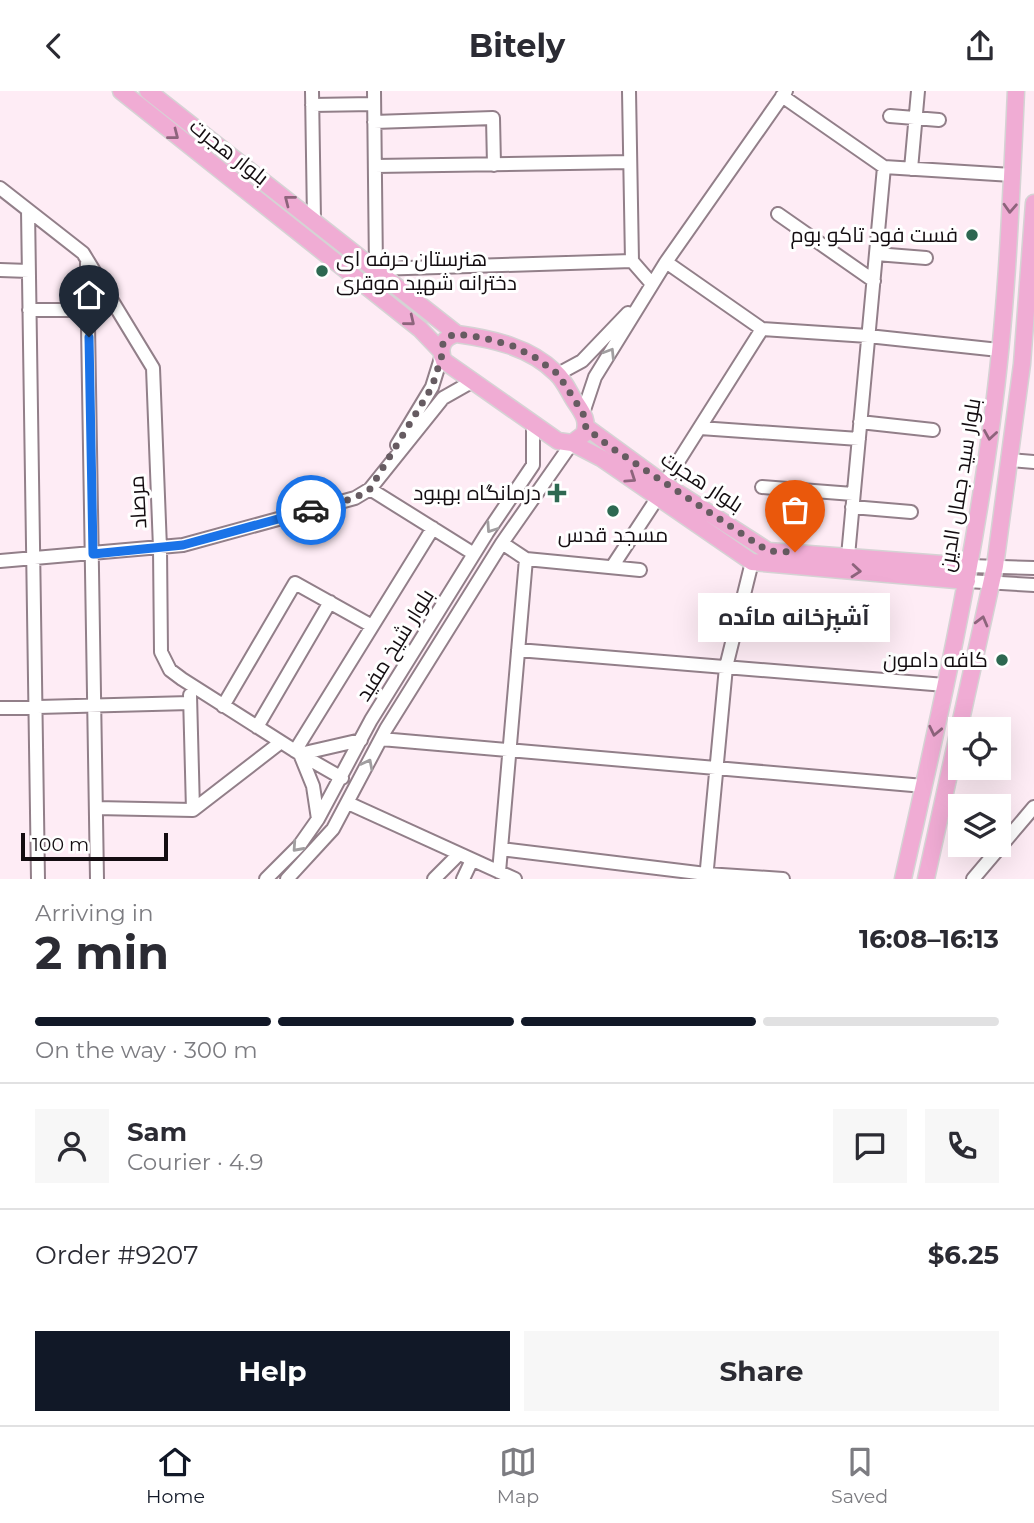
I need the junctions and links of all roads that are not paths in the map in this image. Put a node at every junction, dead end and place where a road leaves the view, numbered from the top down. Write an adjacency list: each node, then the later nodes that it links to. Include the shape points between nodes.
1 (121, 91): 41 (main road, بلوار هجرت, one-way to 41, via 420,329)
2 (148, 91): 24 (main road, بلوار هجرت, one-way to 2)
3 (312, 91): 9 (street)
4 (629, 91): 14 (street)
5 (918, 91): 11 (street)
6 (1016, 91): 19 (main road, بلوار سید جمال الدین)
7 (784, 93): 17 (street); 29 (street)
8 (374, 97): 9 (street); 13 (street)
9 (312, 105): 24 (street)
10 (890, 115): 11 (street)
11 (916, 118): 12 (street); 18 (street)
12 (939, 120)
13 (374, 122): 15 (street, via 493,118); 16 (street)
14 (630, 162): 15 (street); 28 (street)
15 (494, 165): 16 (street)
16 (375, 166): 30 (street)
17 (884, 167): 18 (street); 25 (street)
18 (911, 169): 19 (street)
19 (1012, 175): 40 (main road, بلوار سید جمال الدین, one-way to 40)
20 (0, 188): 22 (street, مرصاد)
21 (1034, 203): 43 (main road, بلوار سید جمال الدین)
22 (28, 210): 27 (street, مرصاد); 32 (street)
23 (778, 214): 33 (street)
24 (314, 220): 30 (main road, بلوار هجرت)
25 (876, 254): 26 (street); 33 (street)
26 (926, 258)
27 (87, 260): 36 (street); 67 (street, مرصاد, via 153,367)
28 (632, 261): 30 (street); 34 (street)
29 (666, 262): 34 (street); 37 (street)
30 (376, 269): 38 (main road, بلوار هجرت)
31 (0, 270): 32 (street)
32 (29, 271): 35 (street)
33 (874, 281): 39 (street)
34 (649, 290): 42 (street); 45 (street, one-way to 34)
35 (29, 310): 36 (street); 71 (street)
36 (88, 310): 68 (street)
37 (762, 329): 39 (street); 52 (street)
38 (457, 334): 41 (main road, via 446,339); 44 (main road, via 513,346)
39 (868, 336): 40 (street); 50 (street)
40 (999, 350): 79 (main road, بلوار سید جمال الدین, one-way to 79)
41 (441, 353): 46 (main road, بلوار هجرت, via 444,361); 47 (street)
42 (582, 361): 44 (street); 45 (street)
43 (1028, 364): 56 (main road, بلوار سید جمال الدین)
44 (558, 374): 49 (main road)
45 (595, 377): 49 (street)
46 (473, 381): 48 (street); 51 (main road, بلوار هجرت)
47 (432, 387): 48 (street); 61 (street)
48 (443, 398): 61 (street)
49 (584, 420): 55 (main road, via 584,435); 62 (main road, بلوار هجرت)
50 (860, 422): 53 (street); 54 (street)
51 (533, 423): 55 (main road, بلوار هجرت, via 558,441); 58 (street)
52 (700, 428): 54 (street); 62 (street)
53 (933, 430)
54 (859, 439): 63 (street)
55 (572, 443): 59 (street, بلوار شیخ مفید); 62 (main road, بلوار هجرت, one-way to 62)
56 (1010, 460): 57 (street); 75 (main road, بلوار سید جمال الدین)
57 (1034, 462)
58 (533, 465): 59 (street); 69 (street, بلوار شیخ مفید, one-way to 69)
59 (547, 475): 66 (street, بلوار شیخ مفید)
60 (762, 487): 63 (street)
61 (370, 489): 65 (street); 67 (street, via 355,498)
62 (661, 490): 70 (main road, بلوار هجرت, via 768,551); 74 (main road, بلوار هجرت); 76 (street)
63 (853, 501): 64 (street); 70 (street)
64 (911, 512)
65 (433, 528): 69 (street); 83 (street)
66 (502, 543): 72 (street); 94 (street, بلوار شیخ مفید)
67 (160, 548): 68 (street); 86 (street, مرصاد, via 160,652 170,670)
68 (93, 554): 71 (street); 89 (street)
69 (474, 554): 95 (street, بلوار شیخ مفید)
70 (848, 556): 79 (main road, بلوار هجرت)
71 (32, 559): 73 (street); 91 (street)
72 (526, 559): 76 (street); 84 (street)
73 (0, 561)
74 (752, 562): 79 (main road, بلوار هجرت, one-way to 79); 85 (street)
75 (995, 566): 77 (street); 79 (street); 80 (main road, بلوار سید جمال الدین)
76 (612, 567): 78 (street)
77 (1034, 568)
78 (640, 570)
79 (968, 574): 80 (street); 87 (main road, بلوار سید جمال الدین)
80 (992, 583): 81 (street); 121 (main road, بلوار سید جمال الدین, one-way to 80)
81 (1034, 585)
82 (330, 602): 83 (street); 90 (street, via 295,583); 93 (street)
83 (372, 626): 98 (street)
84 (518, 650): 85 (street); 97 (street)
85 (726, 667): 87 (street); 99 (street)
86 (190, 684): 88 (street); 90 (street, مرصاد)
87 (945, 685): 101 (main road, بلوار سید جمال الدین, one-way to 101)
88 (190, 703): 89 (street); 105 (street)
89 (94, 706): 91 (street); 104 (street)
90 (223, 706): 93 (street, مرصاد)
91 (36, 707): 92 (street); 112 (street)
92 (0, 708)
93 (257, 727): 96 (street, مرصاد)
94 (381, 739): 97 (street); 102 (street, بلوار شیخ مفید, one-way to 94)
95 (361, 740): 98 (street); 100 (street, بلوار شیخ مفید)
96 (281, 742): 98 (street, مرصاد); 105 (street)
97 (509, 750): 99 (street); 107 (street)
98 (298, 753): 100 (street, مرصاد); 106 (street, via 313,786)
99 (716, 768): 101 (street); 111 (street)
100 (342, 778): 106 (street, بلوار شیخ مفید)
101 (923, 786): 120 (main road, بلوار سید جمال الدین)
102 (348, 803): 108 (street); 115 (street, بلوار شیخ مفید, via 333,829)
103 (1034, 807): 122 (street)
104 (96, 808): 105 (street); 113 (street)
105 (193, 810)
106 (318, 819): 114 (street, بلوار شیخ مفید, one-way to 114)
107 (501, 849): 110 (street); 111 (street)
108 (459, 854): 109 (street); 116 (street)
109 (472, 860): 110 (street); 117 (street)
110 (499, 872): 118 (street)
111 (706, 877): 119 (street)
112 (38, 879)
113 (97, 879)
114 (266, 879)
115 (287, 879)
116 (434, 879)
117 (463, 879)
118 (515, 879)
119 (783, 879)
120 (903, 879)
121 (926, 879)
122 (973, 879)

